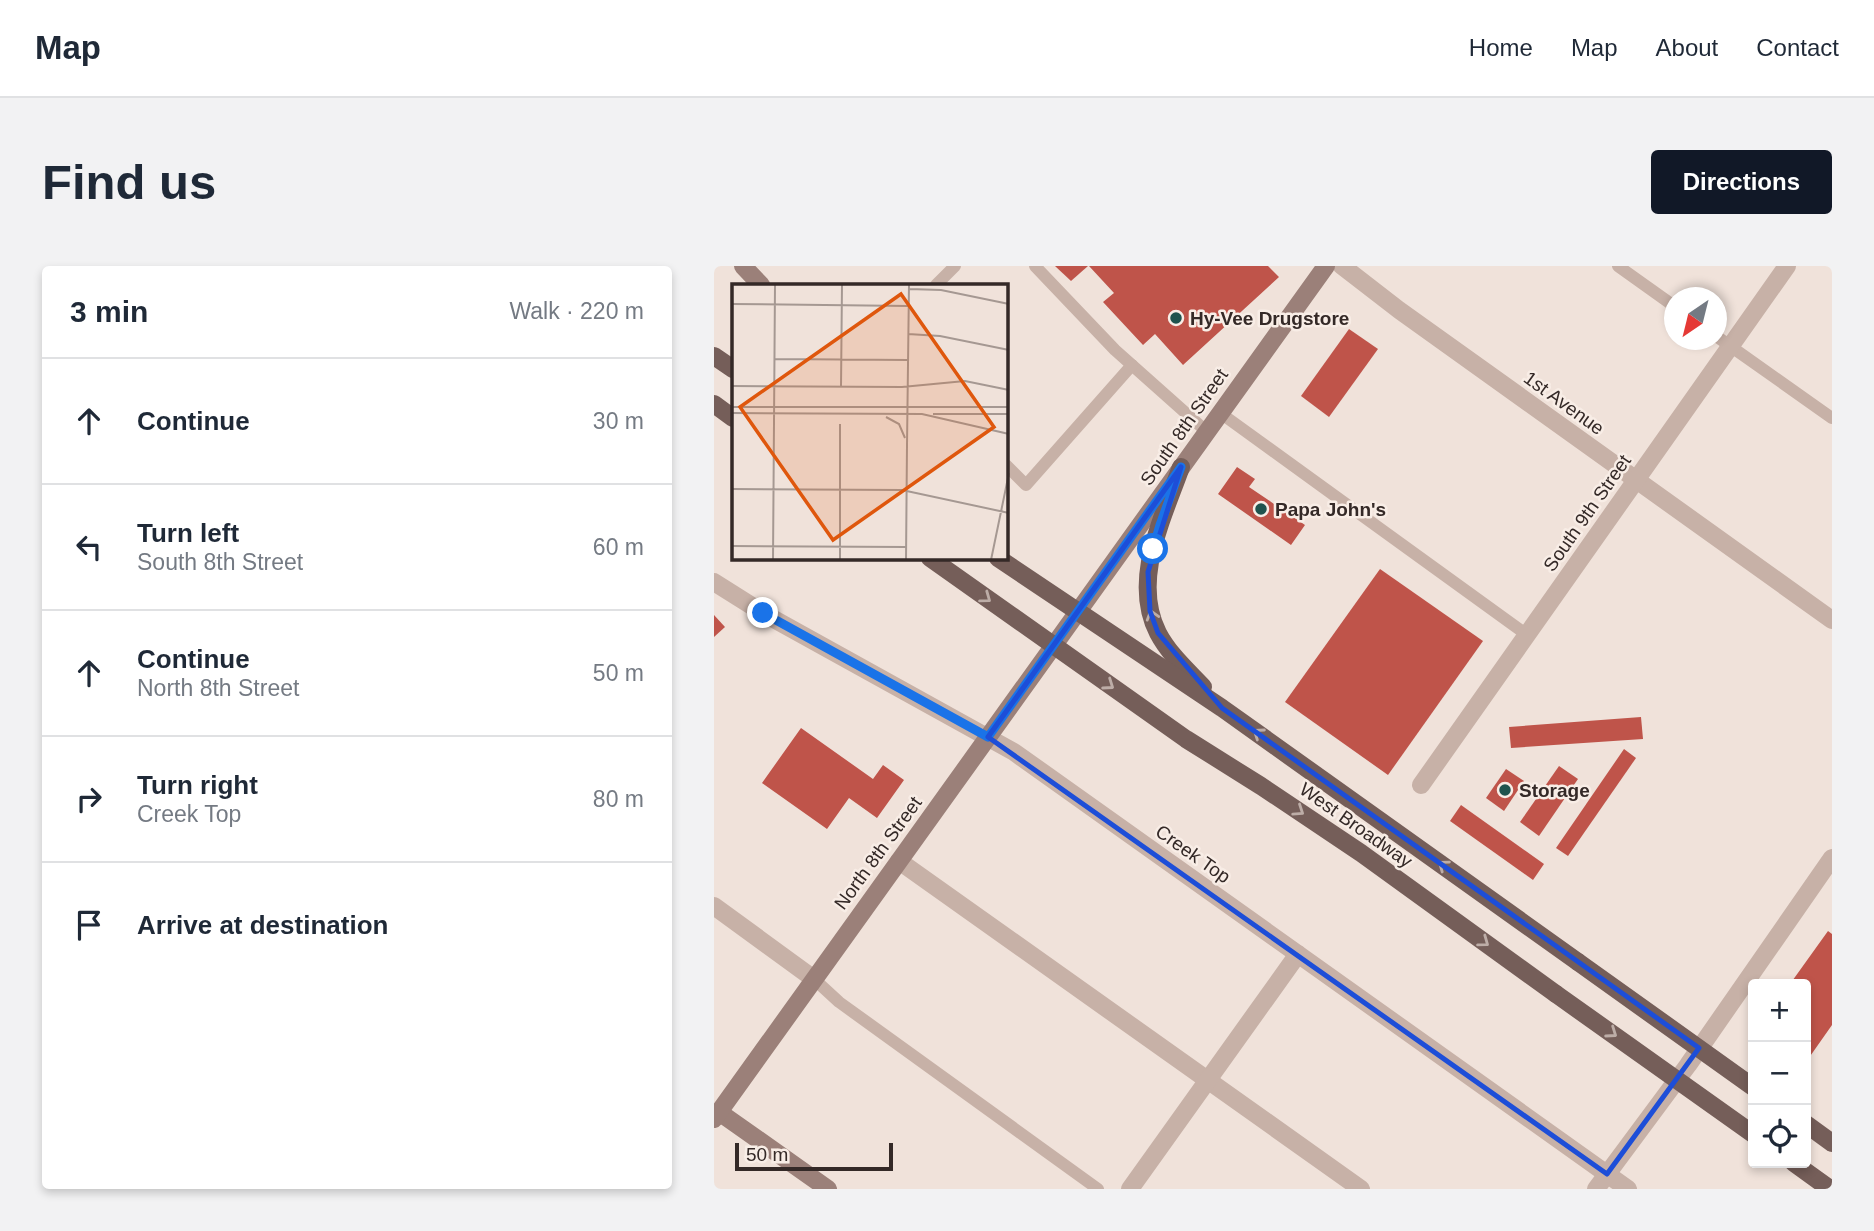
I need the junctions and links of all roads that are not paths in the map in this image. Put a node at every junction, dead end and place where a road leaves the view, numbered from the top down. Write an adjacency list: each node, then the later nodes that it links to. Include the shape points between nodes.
1 (743, 266): 8 (main road)
2 (955, 266): 9 (lane)
3 (1035, 266): 15 (lane)
4 (1326, 266): 18 (main road, South 8th Street)
5 (1342, 266): 24 (street, 1st Avenue)
6 (1618, 266): 10 (lane)
7 (1787, 266): 11 (street, South 9th Street)
8 (760, 284)
9 (937, 284)
10 (1664, 298)
11 (1727, 336)
12 (1727, 344): 20 (lane)
13 (1717, 350): 24 (street, South 9th Street)
14 (714, 355): 16 (main road)
15 (1132, 365): 21 (lane); 22 (lane, via 1026,485)
16 (732, 368)
17 (714, 404): 19 (main road)
18 (1219, 412): 21 (main road, South 8th Street); 30 (lane)
19 (732, 417)
20 (1832, 418)
21 (1206, 431): 23 (main road, South 8th Street)
22 (1008, 467)
23 (1181, 467): 28 (main road, South 8th Street); 32 (main road, one-way to 23, via 1172,654 1150,611 1148,572)
24 (1636, 480): 29 (street, 1st Avenue); 30 (street, South 9th Street)
25 (933, 560): 31 (main road, West Broadway, one-way to 31)
26 (1003, 561): 28 (main road, West Broadway)
27 (714, 583): 33 (street, Creek Top)
28 (1078, 613): 31 (main road, North 8th Street); 32 (main road, West Broadway)
29 (1832, 620)
30 (1527, 635): 34 (street, South 9th Street)
31 (1053, 646): 33 (main road, North 8th Street); 44 (main road, West Broadway, one-way to 44, bridge, via 1361,853)
32 (1222, 708): 41 (main road, West Broadway, one-way to 32, bridge)
33 (988, 737): 36 (main road, North 8th Street); 38 (street, Creek Top)
34 (1421, 785)
35 (1832, 858): 47 (street)
36 (899, 861): 39 (main road, North 8th Street); 40 (street)
37 (714, 906): 39 (street)
38 (1298, 954): 40 (street); 47 (street, Creek Top)
39 (814, 979): 42 (main road, North 8th Street); 49 (lane, via 839,1002)
40 (1208, 1080): 50 (street); 51 (street)
41 (1748, 1083)
42 (717, 1115): 48 (main road)
43 (1811, 1128): 45 (main road)
44 (1748, 1130)
45 (1832, 1143)
46 (1801, 1168): 54 (main road)
47 (1607, 1174): 52 (street); 53 (street, Creek Top)
48 (828, 1189)
49 (1098, 1189)
50 (1130, 1189)
51 (1361, 1189)
52 (1596, 1189)
53 (1628, 1189)
54 (1830, 1189)

